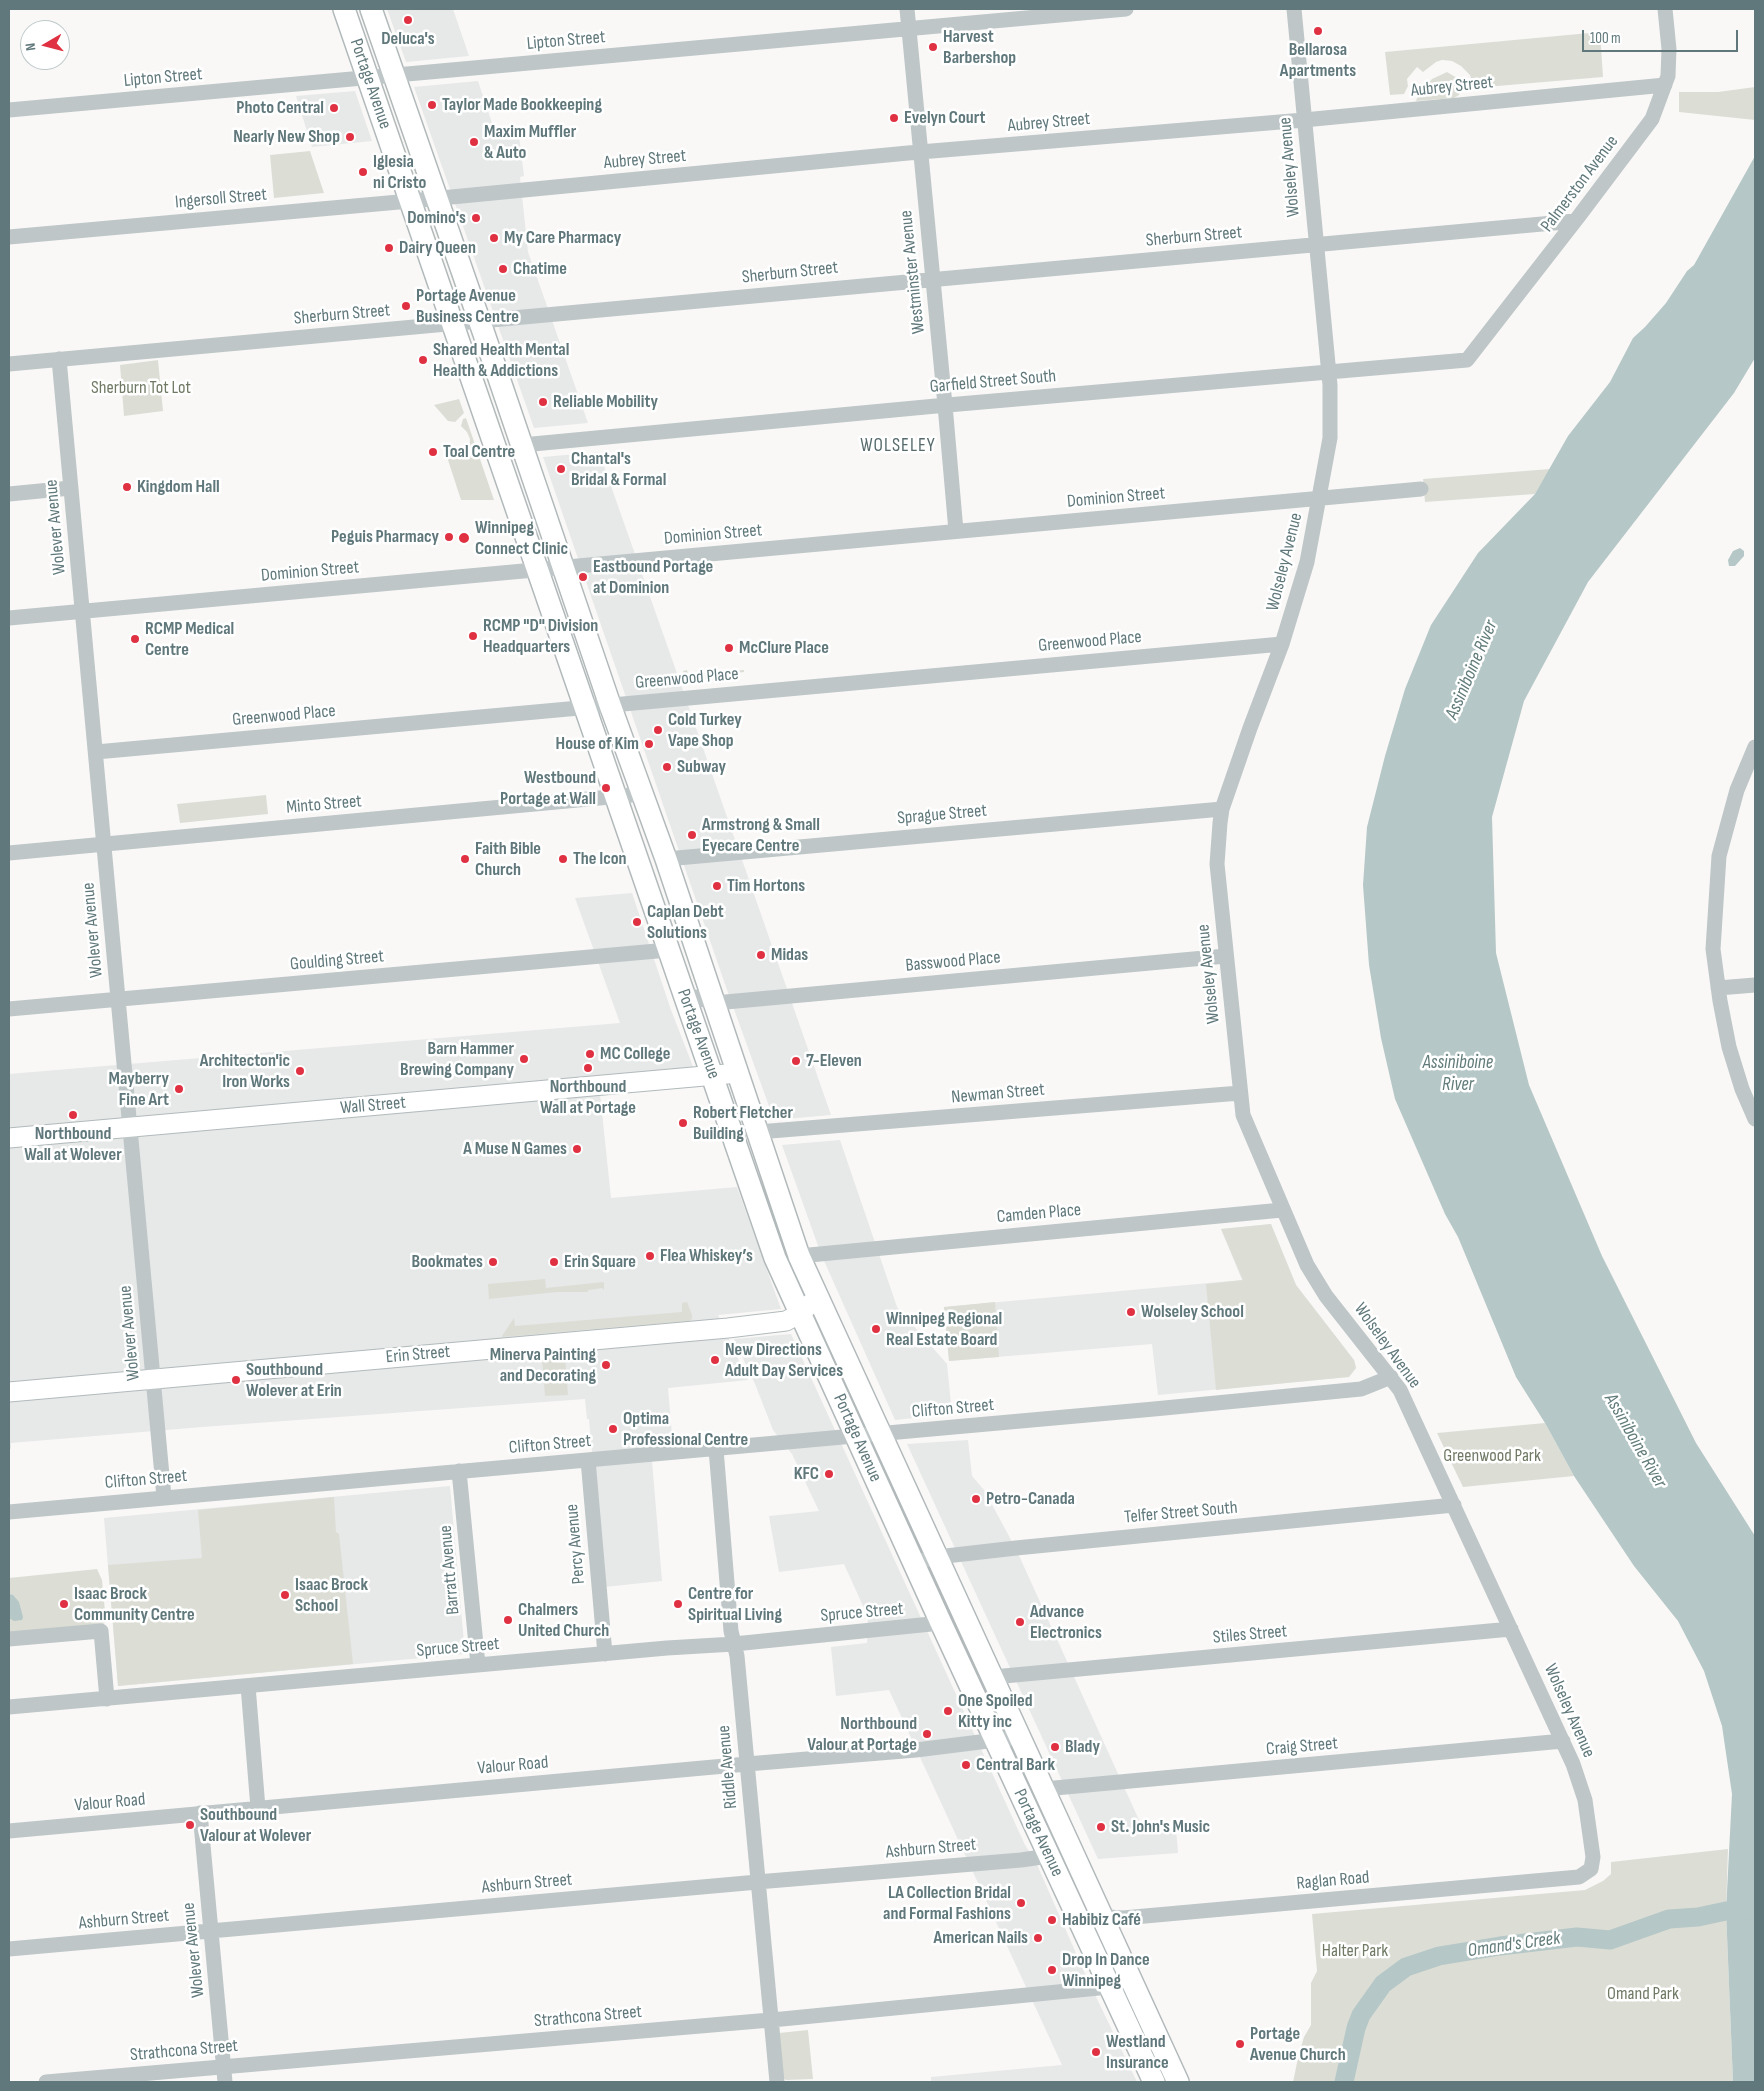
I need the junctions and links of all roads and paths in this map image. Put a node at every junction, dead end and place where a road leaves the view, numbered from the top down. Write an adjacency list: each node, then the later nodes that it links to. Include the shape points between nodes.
1 (344, 9): 9 (highway, Portage Avenue)
2 (371, 9): 8 (highway, Portage Avenue)
3 (907, 9): 7 (street, Westminster Avenue)
4 (1126, 9): 7 (street, Lipton Street)
5 (1294, 9): 12 (street, Wolseley Avenue)
6 (1666, 9): 10 (street, Palmerston Avenue, via 1669,48)
7 (909, 28): 8 (street, Lipton Street); 13 (street, Westminster Avenue)
8 (394, 75): 9 (street, Lipton Street); 14 (highway, Portage Avenue)
9 (368, 78): 11 (street, Lipton Street); 15 (highway, Portage Avenue)
10 (1665, 85): 12 (street, Aubrey Street); 16 (street, Palmerston Avenue, via 1652,119)
11 (9, 110)
12 (1304, 120): 13 (street, Aubrey Street); 18 (street, Wolseley Avenue)
13 (920, 153): 14 (street, Aubrey Street); 19 (street, Westminster Avenue)
14 (436, 199): 15 (street, Ingersoll Street); 20 (highway, Portage Avenue)
15 (410, 201): 17 (street, Ingersoll Street); 21 (highway, Portage Avenue)
16 (1576, 221): 18 (street, Sherburn Street); 23 (street, Palmerston Avenue)
17 (9, 237)
18 (1316, 245): 19 (street, Sherburn Street); 25 (street, Wolseley Avenue)
19 (932, 278): 20 (street, Sherburn Street); 26 (street, Westminster Avenue)
20 (480, 322): 21 (street, Sherburn Street); 27 (highway, Portage Avenue)
21 (454, 324): 22 (street, Sherburn Street); 34 (highway, Portage Avenue)
22 (60, 359): 24 (street, Sherburn Street); 28 (street, Wolever Avenue)
23 (1467, 360): 25 (street, Garfield Street South)
24 (9, 364)
25 (1328, 372): 26 (street, Garfield Street South); 31 (street, Wolseley Avenue, via 1330,438)
26 (946, 405): 27 (street, Garfield Street South); 32 (street, Westminster Avenue)
27 (522, 445): 33 (highway, Portage Avenue)
28 (71, 488): 30 (street); 35 (street, Wolever Avenue)
29 (1421, 489): 31 (street, Dominion Street)
30 (9, 494)
31 (1320, 499): 32 (street, Dominion Street); 37 (street, Wolseley Avenue, via 1307,562)
32 (956, 531): 33 (street, Dominion Street)
33 (563, 568): 34 (street, Dominion Street); 38 (highway, Portage Avenue)
34 (538, 570): 35 (street, Dominion Street); 39 (highway, Portage Avenue)
35 (82, 611): 36 (street, Dominion Street); 41 (street, Wolever Avenue)
36 (9, 618)
37 (1282, 644): 38 (street, Greenwood Place); 45 (street, Wolseley Avenue)
38 (610, 705): 39 (street, Greenwood Place); 43 (highway, Portage Avenue)
39 (585, 707): 41 (street, Greenwood Place); 44 (highway, Portage Avenue)
40 (1755, 747): 42 (street)
41 (96, 752): 46 (street, Wolever Avenue)
42 (1751, 768): 52 (street, via 1738,790 1720,856 1713,949)
43 (642, 794): 44 (street, Minto Street); 48 (highway, Portage Avenue)
44 (616, 796): 46 (street, Minto Street); 49 (highway, Portage Avenue)
45 (1222, 809): 48 (street, Sprague Street); 50 (street, Wolseley Avenue, via 1217,864)
46 (104, 845): 47 (street, Minto Street); 54 (street, Wolever Avenue)
47 (9, 853)
48 (666, 859): 55 (highway, Portage Avenue)
49 (668, 950): 53 (highway, Portage Avenue); 54 (street, Goulding Street)
50 (1226, 956): 55 (street, Basswood Place); 59 (street, Wolseley Avenue)
51 (1755, 985): 52 (street)
52 (1718, 988): 60 (street, via 1733,1062)
53 (684, 994): 55 (street, Basswood Place); 58 (highway, Portage Avenue)
54 (118, 1000): 56 (street, Goulding Street); 61 (street, Wolever Avenue)
55 (715, 1003): 57 (highway, Portage Avenue)
56 (9, 1010)
57 (738, 1074): 58 (main road, Wall Street); 62 (highway, Portage Avenue)
58 (713, 1076): 61 (main road, Wall Street); 67 (highway, Portage Avenue, via 775,1258)
59 (1240, 1094): 62 (street, Newman Street); 64 (street, Wolseley Avenue, via 1247,1127)
60 (1755, 1119)
61 (130, 1127): 63 (main road, Wall Street); 69 (street, Wolever Avenue)
62 (758, 1132): 65 (highway, Portage Avenue)
63 (9, 1138)
64 (1282, 1210): 65 (street, Camden Place); 68 (street, Wolseley Avenue, via 1313,1276)
65 (799, 1256): 66 (highway, Portage Avenue)
66 (817, 1296): 67 (main road, Erin Street); 71 (highway, Portage Avenue)
67 (801, 1313): 69 (main road, Erin Street, via 786,1321 728,1328); 72 (highway, Portage Avenue)
68 (1391, 1377): 71 (street, Clifton Street, via 1361,1389); 77 (street, Wolseley Avenue)
69 (153, 1379): 70 (main road, Erin Street); 76 (street, Wolever Avenue)
70 (9, 1392)
71 (880, 1433): 72 (street, Clifton Street); 79 (highway, Portage Avenue)
72 (856, 1435): 73 (street, Clifton Street); 80 (highway, Portage Avenue)
73 (716, 1448): 74 (street, Clifton Street); 84 (street, Riddle Avenue)
74 (588, 1460): 75 (street, Clifton Street); 85 (street, Percy Avenue)
75 (459, 1472): 76 (street, Clifton Street); 86 (street, Barratt Avenue)
76 (164, 1497): 78 (street, Clifton Street)
77 (1454, 1505): 79 (street, Telfer Street South); 82 (street, Wolseley Avenue)
78 (9, 1512)
79 (937, 1557): 80 (street, Telfer Street South); 87 (highway, Portage Avenue)
80 (913, 1563): 81 (highway, Portage Avenue)
81 (941, 1623): 84 (street, Spruce Street); 92 (highway, Portage Avenue)
82 (1511, 1629): 87 (street, Stiles Street); 93 (street, Wolseley Avenue)
83 (9, 1639): 89 (street, via 101,1631)
84 (734, 1644): 85 (street, Spruce Street); 94 (street, Riddle Avenue)
85 (605, 1654): 86 (street, Spruce Street)
86 (478, 1665): 88 (street, Spruce Street)
87 (993, 1677): 91 (highway, Portage Avenue)
88 (248, 1686): 89 (street, Spruce Street); 96 (street)
89 (107, 1699): 90 (street, Spruce Street)
90 (9, 1707)
91 (1020, 1737): 92 (street, Valour Road); 95 (highway, Portage Avenue)
92 (997, 1741): 94 (street, Valour Road); 99 (highway, Portage Avenue)
93 (1563, 1741): 95 (street, Craig Street); 100 (street, Wolseley Avenue, via 1585,1800 1593,1853)
94 (747, 1764): 96 (street, Valour Road); 101 (street, Riddle Avenue)
95 (1044, 1788): 103 (highway, Portage Avenue)
96 (258, 1808): 97 (street, Valour Road)
97 (200, 1813): 98 (street, Valour Road); 104 (street, Wolever Avenue)
98 (9, 1831)
99 (1048, 1856): 101 (street, Ashburn Street); 102 (highway, Portage Avenue)
100 (1591, 1869): 103 (street, Raglan Road, via 1579,1877 1446,1890 1123,1918)
101 (758, 1882): 104 (street, Ashburn Street); 108 (street, Riddle Avenue)
102 (1075, 1915): 103 (street, Raglan Road); 107 (highway, Portage Avenue)
103 (1102, 1916): 106 (highway, Portage Avenue)
104 (211, 1930): 105 (street, Ashburn Street); 109 (street, Wolever Avenue)
105 (9, 1949)
106 (1133, 1984): 107 (street, Strathcona Street); 114 (highway, Portage Avenue)
107 (1109, 1988): 108 (street, Strathcona Street); 113 (highway, Portage Avenue)
108 (771, 2020): 109 (street, Strathcona Street); 112 (street, Riddle Avenue)
109 (224, 2066): 110 (street, Strathcona Street); 111 (street, Wolever Avenue)
110 (46, 2082)
111 (225, 2082)
112 (777, 2082)
113 (1154, 2082)
114 (1178, 2082)

